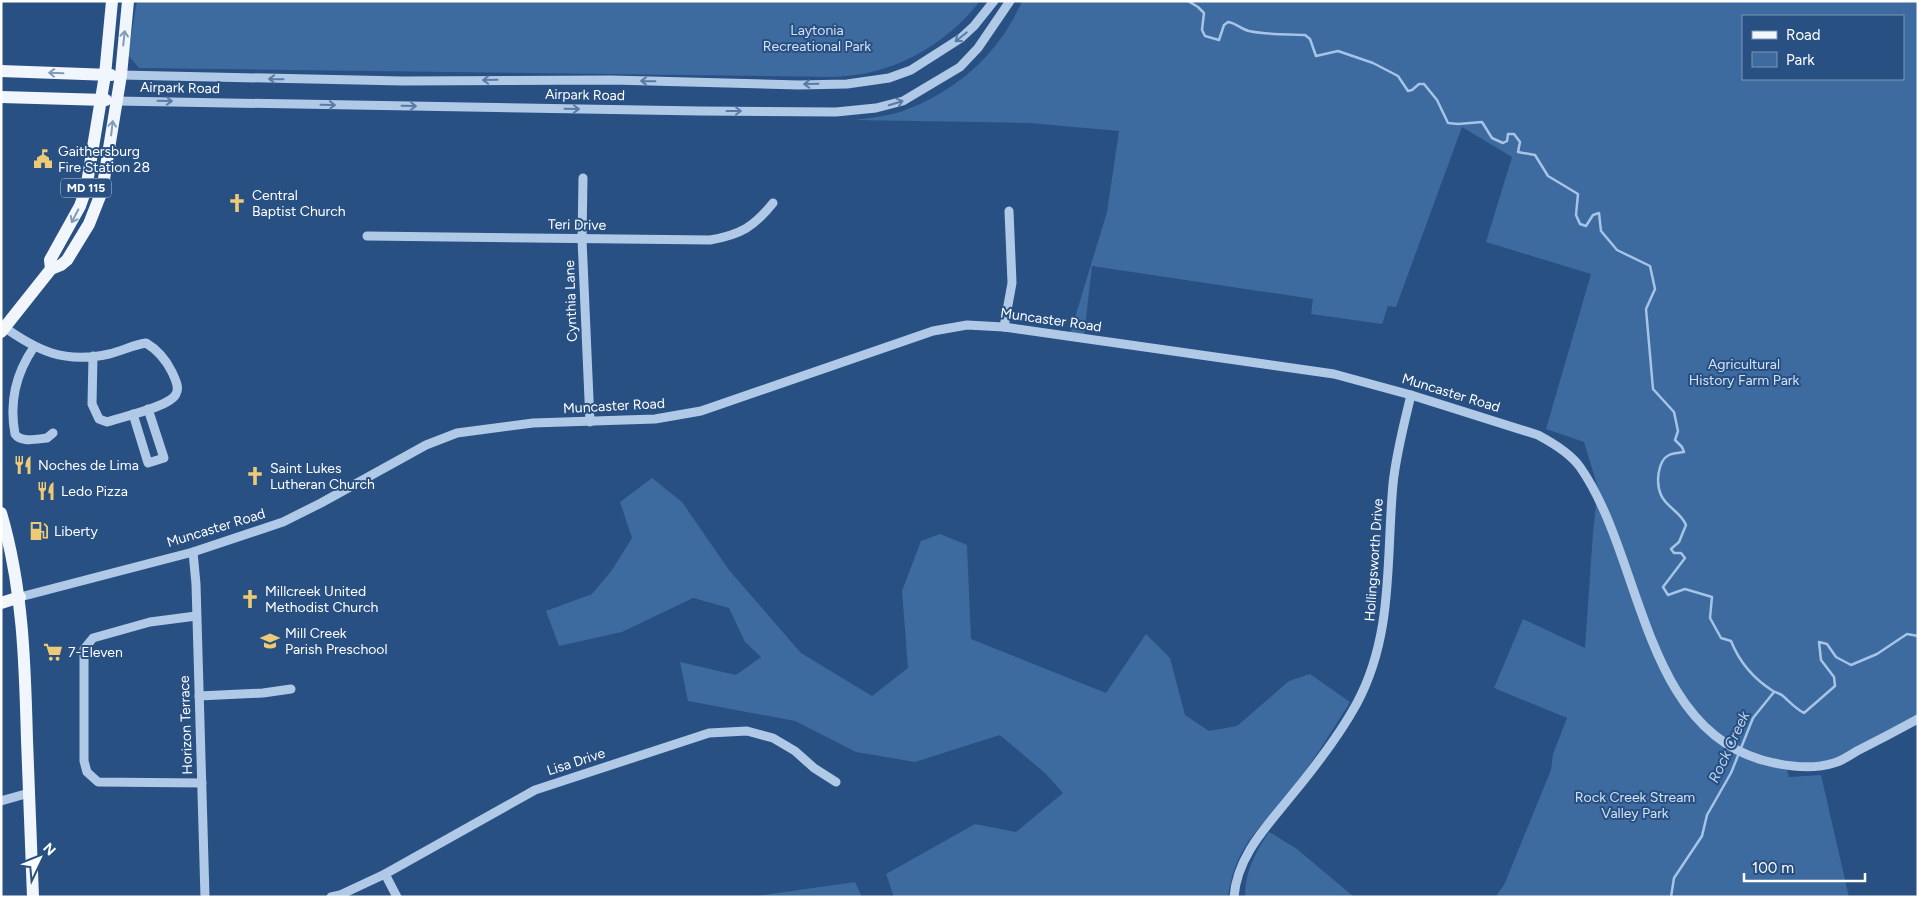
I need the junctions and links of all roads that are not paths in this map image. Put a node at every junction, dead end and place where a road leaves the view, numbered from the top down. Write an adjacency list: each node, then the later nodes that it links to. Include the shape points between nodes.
1 (112, 1): 6 (main road, MD 115)
2 (128, 1): 7 (main road, MD 115, one-way to 2)
3 (994, 1): 7 (street, Airpark Road, one-way to 7, via 961,38 911,70 889,78 847,84 402,81)
4 (1010, 1): 10 (street, Airpark Road, one-way to 4, via 710,111 836,112 876,108 903,101 960,67 978,48)
5 (1, 71): 6 (main road, one-way to 5)
6 (105, 75): 7 (main road); 9 (main road, MD 115)
7 (121, 75): 10 (main road, MD 115)
8 (1, 97): 9 (main road)
9 (100, 100): 10 (main road); 16 (main road, MD 115, one-way to 16, via 86,189 50,260)
10 (116, 101): 16 (main road, MD 115, one-way to 10, via 67,260 92,217 108,164)
11 (583, 178): 15 (street, Cynthia Lane)
12 (773, 203): 15 (street, Teri Drive, via 759,221 725,237 710,240)
13 (1009, 211): 17 (street, via 1012,283)
14 (368, 236): 15 (street, Teri Drive)
15 (582, 239): 24 (street, Cynthia Lane)
16 (51, 269): 18 (main road, MD 115)
17 (1004, 327): 21 (street, Muncaster Road, via 1334,374); 24 (street, Muncaster Road, via 968,325 933,331 701,411 655,420)
18 (2, 328): 19 (street)
19 (34, 347): 20 (street, via 55,356); 25 (street, via 16,383 13,404 15,434 25,439 47,438)
20 (94, 356): 22 (street, via 146,343 156,348 168,364 178,388 176,396 167,403); 23 (street, via 92,404 95,414 107,422)
21 (1411, 394): 33 (street, Muncaster Road, via 1538,435 1558,446 1579,466 1602,505 1649,631 1678,694 1696,717 1733,748 1754,758 1786,765 1834,763); 43 (street, Hollingsworth Drive, via 1393,484 1387,605 1378,650 1357,703 1336,738 1254,844 1240,870)
22 (148, 409): 23 (street); 23 (street, via 164,458 148,463)
23 (132, 414)
24 (590, 422): 27 (street, Muncaster Road, via 532,423 457,433 426,445 283,522)
25 (53, 433)
26 (1, 513): 28 (main road)
27 (193, 552): 28 (street, Muncaster Road); 30 (street, Horizon Terrace)
28 (20, 597): 29 (main road); 36 (main road, via 26,671)
29 (1, 603)
30 (196, 616): 32 (street, Horizon Terrace); 35 (street, via 150,622 93,638 84,649 84,762 87,772 98,782)
31 (291, 689): 32 (street)
32 (199, 696): 35 (street, Horizon Terrace)
33 (1918, 719)
34 (836, 782): 38 (street, Lisa Drive, via 796,751 773,738 747,731 709,733 535,790)
35 (202, 783): 40 (street, Horizon Terrace)
36 (29, 794): 37 (street); 39 (main road)
37 (1, 801)
38 (385, 874): 41 (street, Lisa Drive); 42 (street)
39 (33, 897)
40 (205, 897)
41 (330, 897)
42 (397, 897)
43 (1234, 897)

